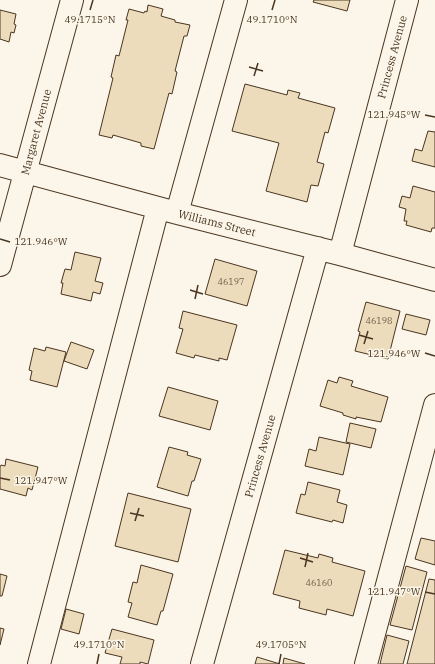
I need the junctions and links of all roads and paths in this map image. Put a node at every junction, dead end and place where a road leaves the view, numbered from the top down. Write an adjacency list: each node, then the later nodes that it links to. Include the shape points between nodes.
1 (72, 0): 5 (street, Margaret Avenue)
2 (236, 0): 6 (street)
3 (407, 0): 8 (street, Princess Avenue)
4 (0, 165): 5 (street, Williams Street)
5 (25, 172): 6 (street, Williams Street); 9 (street, Margaret Avenue)
6 (167, 211): 7 (street, Williams Street); 12 (street)
7 (318, 248): 8 (street, Williams Street); 13 (street, Princess Avenue)
8 (340, 254): 10 (street, Williams Street)
9 (0, 265)
10 (435, 280)
11 (435, 404): 14 (street)
12 (39, 664)
13 (202, 664)
14 (366, 664)

